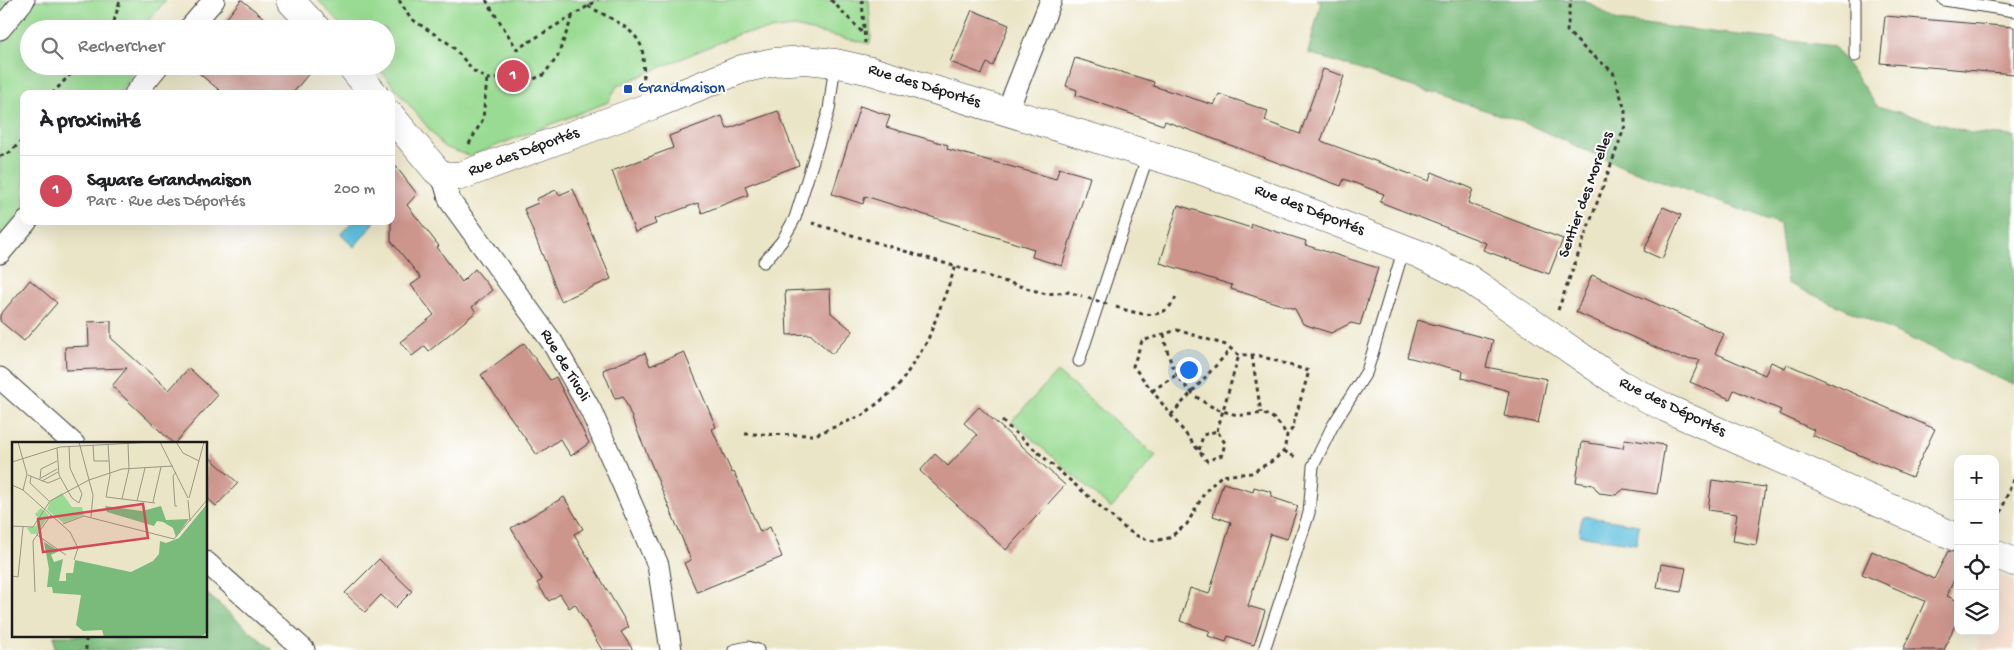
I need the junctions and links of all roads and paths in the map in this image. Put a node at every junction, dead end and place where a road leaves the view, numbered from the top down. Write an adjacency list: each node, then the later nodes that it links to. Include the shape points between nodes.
1 (24, 0): 20 (street)
2 (120, 0): 17 (path)
3 (214, 0): 18 (street)
4 (290, 0): 19 (street)
5 (399, 0): 28 (path, via 410,18 451,45 474,71)
6 (486, 0): 16 (path, via 517,49)
7 (598, 0): 14 (path)
8 (831, 0): 21 (path)
9 (862, 0): 21 (path)
10 (1051, 0): 33 (street)
11 (1571, 0): 47 (path, Sentier des Morelles, via 1567,31 1613,72 1621,92 1625,126)
12 (1855, 0): 22 (lane)
13 (1944, 0): 15 (lane)
14 (588, 6): 16 (path); 32 (path, via 636,38 642,48 645,85)
15 (2014, 11)
16 (573, 15): 28 (path, via 557,58 543,75 529,81)
17 (114, 20)
18 (197, 20)
19 (309, 20)
20 (0, 29)
21 (863, 33): 24 (path)
22 (1855, 56)
23 (835, 63): 24 (street, Rue des Déportés); 32 (street, Rue des Déportés, via 806,60 774,62 742,69); 40 (lane, via 829,110)
24 (871, 71): 33 (street, Rue des Déportés)
25 (70, 75): 29 (path)
26 (150, 75): 30 (street)
27 (358, 75): 31 (street)
28 (487, 79): 38 (path, via 483,118 466,155)
29 (56, 90)
30 (137, 90)
31 (371, 90)
32 (651, 106): 38 (street, Rue des Déportés)
33 (1007, 112): 36 (street, Rue des Déportés)
34 (395, 121): 39 (street, Rue de Tivoli, via 429,164)
35 (20, 143): 37 (path, via 9,154)
36 (1148, 155): 42 (street, Rue des Déportés, via 1197,169); 52 (lane)
37 (0, 156)
38 (472, 173): 39 (street, Rue des Déportés, via 452,177)
39 (442, 175): 73 (street, Rue de Tivoli, via 450,201 552,342 591,412 658,565)
40 (795, 218): 44 (lane, via 782,241); 45 (path)
41 (24, 225): 43 (street)
42 (1404, 248): 68 (street, Rue des Déportés, via 1466,277 1620,384 1666,408); 76 (lane, via 1367,372 1332,427 1313,466 1309,513)
43 (0, 253)
44 (764, 262)
45 (956, 266): 46 (path, bridge, via 1046,294 1068,292 1144,316 1173,305); 62 (path, via 922,349 898,387 863,415 815,435)
46 (1177, 294)
47 (1563, 299)
48 (1164, 334): 49 (path, via 1177,330 1226,345); 53 (path, via 1168,358); 55 (path, via 1142,341 1133,366)
49 (1230, 350): 50 (path); 56 (path)
50 (1239, 355): 51 (path); 57 (path)
51 (1252, 356): 58 (path); 63 (path, via 1309,371 1292,429)
52 (1079, 360)
53 (1176, 376): 55 (path); 56 (path)
54 (0, 378): 64 (street)
55 (1152, 390): 59 (path)
56 (1191, 393): 57 (path); 59 (path)
57 (1223, 412): 58 (path, via 1241,415); 61 (path)
58 (1261, 413): 63 (path, via 1276,421)
59 (1172, 415): 65 (path)
60 (1002, 421): 63 (path, via 1127,530 1154,541 1169,538 1186,524 1205,492 1221,476 1251,473 1274,460 1284,451)
61 (1218, 431): 65 (path, via 1203,435); 65 (path, via 1225,443 1222,455 1207,461)
62 (745, 434)
63 (1287, 435)
64 (72, 442)
65 (1199, 450)
66 (2014, 477): 67 (path)
67 (1999, 518)
68 (1954, 536)
69 (1999, 556): 70 (street)
70 (2014, 562)
71 (208, 564): 72 (street)
72 (304, 650)
73 (671, 650)
74 (734, 650): 75 (lane, via 748,647)
75 (758, 650)
76 (1264, 650)

